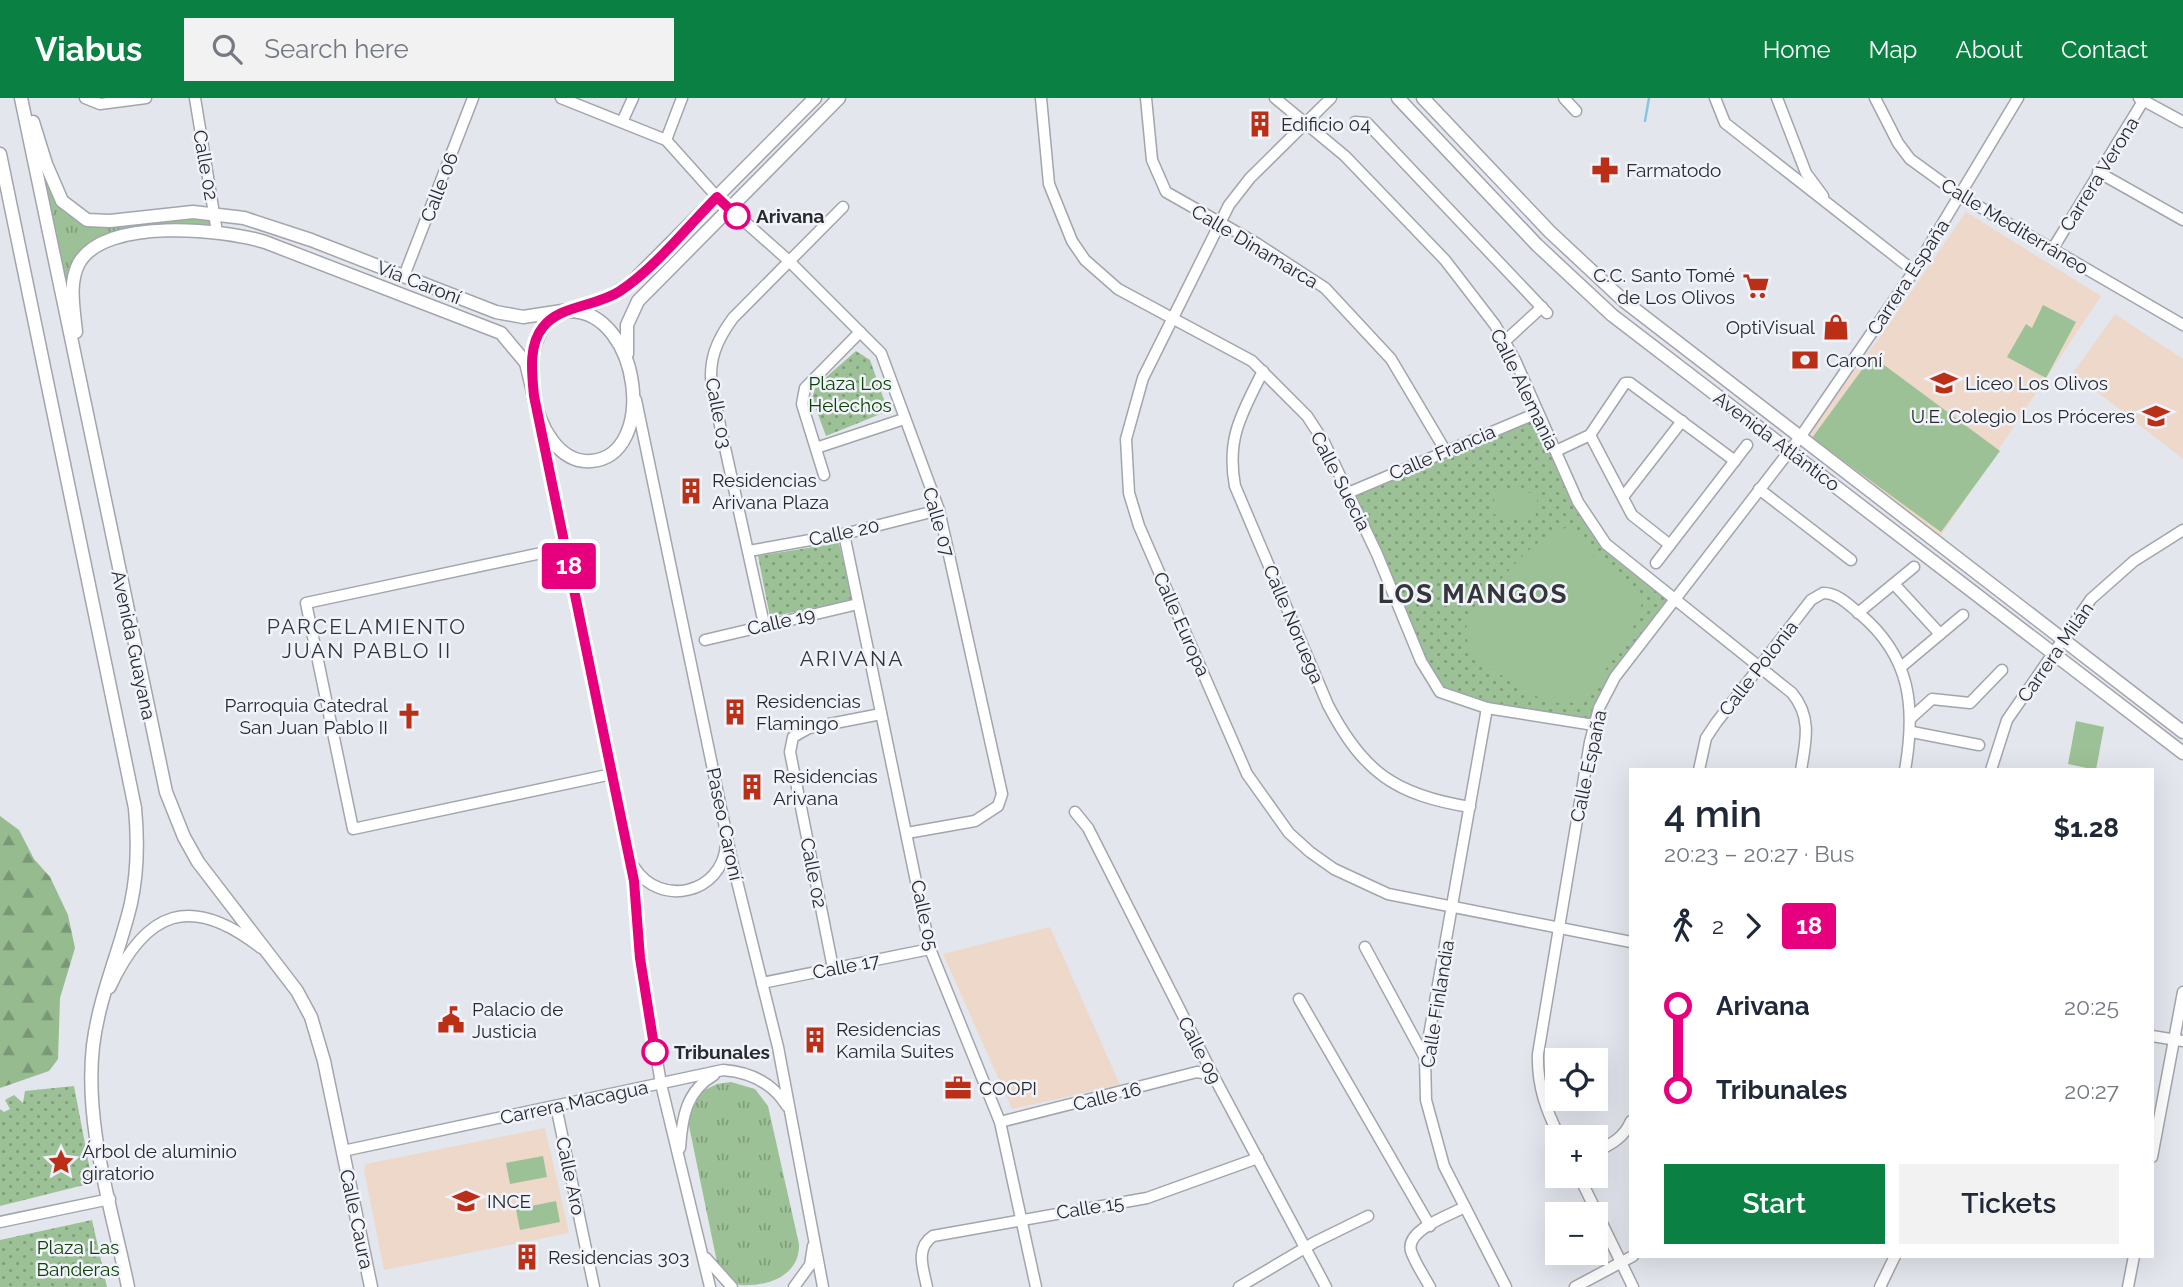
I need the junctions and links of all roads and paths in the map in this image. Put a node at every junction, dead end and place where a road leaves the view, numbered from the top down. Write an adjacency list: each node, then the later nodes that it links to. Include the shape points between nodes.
1 (23, 98): 37 (main road, Vía Caroní, via 55,187 78,216 99,221 171,213); 52 (main road, Avenida Guayana)
2 (85, 98): 3 (street, via 100,104)
3 (146, 98)
4 (195, 98): 37 (street, Calle 02)
5 (474, 98): 44 (street, Calle 06)
6 (561, 98): 23 (street)
7 (633, 98): 25 (street)
8 (682, 98): 29 (street)
9 (814, 98): 33 (main road, Vía Caroní)
10 (839, 98): 35 (main road)
11 (1041, 98): 46 (street, Calle Suecia, via 1049,184 1072,241 1085,260 1118,289)
12 (1146, 98): 39 (street, Calle Dinamarca, via 1157,177 1166,192)
13 (1275, 98): 28 (street, Calle Alemania)
14 (1331, 98): 28 (street, Calle Europa)
15 (1398, 98): 62 (main road, Avenida Atlántico, via 1537,245 1612,315)
16 (1423, 98): 58 (main road, Avenida Atlántico, via 1550,232 1624,301)
17 (1564, 98): 24 (street)
18 (1715, 98): 36 (street, via 1725,123)
19 (1777, 98): 36 (street, via 1806,173)
20 (1875, 98): 32 (street, Calle Mediterráneo, via 1910,159)
21 (2018, 98): 32 (street, Carrera España)
22 (2143, 99): 27 (street); 31 (street, Carrera Verona)
23 (578, 101): 25 (street)
24 (1576, 111)
25 (622, 122): 29 (street)
26 (1354, 122): 49 (street, via 1367,123 1544,310)
27 (2183, 122)
28 (1305, 125): 39 (street, Calle Europa, via 1250,178); 49 (street, Calle Alemania, via 1345,156 1446,260)
29 (666, 140): 33 (street, Calle 07)
30 (0, 154): 119 (main road, Avenida Guayana, via 135,808 133,892)
31 (2098, 172): 38 (street); 41 (street, Carrera Verona)
32 (1961, 196): 41 (street, Calle Mediterráneo); 43 (street, Carrera España)
33 (717, 197): 35 (street, Calle 07); 45 (main road, Vía Caroní, via 631,283 597,303)
34 (843, 207): 42 (street, Calle 03)
35 (729, 208): 42 (street, Calle 07); 50 (main road, via 633,309 626,334)
36 (1833, 209): 43 (street)
37 (215, 215): 40 (street, Calle 02); 44 (main road, Vía Caroní, via 271,226)
38 (2183, 220)
39 (1220, 224): 46 (street, Calle Europa); 61 (street, Calle Dinamarca, via 1325,288 1354,316 1391,359)
40 (216, 232): 52 (main road, Vía Caroní, via 144,234 106,241 85,255 73,279 72,299); 53 (main road, Vía Caroní, via 265,242 501,333 526,363)
41 (2052, 250): 47 (street, Calle Mediterráneo)
42 (788, 260): 48 (street, Calle 07); 74 (street, Calle 03, via 720,335 710,373)
43 (1914, 271): 58 (street, Carrera España)
44 (404, 276): 45 (main road, Vía Caroní, via 507,315 536,317)
45 (563, 312): 50 (main road, Paseo Caroní, via 588,313 600,319 617,338); 53 (main road, Paseo Caroní, via 543,326 535,343)
46 (1172, 319): 51 (street, Calle Suecia, via 1226,344); 109 (street, Calle Europa, via 1133,410 1126,439 1129,494 1248,775 1289,833 1334,869 1388,894)
47 (2183, 325)
48 (860, 332): 55 (street, Calle 07, via 881,353); 60 (street, via 805,388 802,404)
49 (1505, 341): 54 (street, Calle Alemania)
50 (628, 361): 53 (main road, Paseo Caroní, via 632,407 628,433 616,451 600,460 583,461 559,450 545,430); 107 (street, Paseo Caroní)
51 (1263, 371): 67 (street, Calle Suecia, via 1307,416); 104 (street, Calle Noruega, via 1238,421 1231,463 1235,486 1328,705 1346,739 1366,764 1388,780 1434,801)
52 (82, 396): 114 (main road, Avenida Guayana, via 166,792 198,862)
53 (534, 396): 73 (street, Paseo Caroní)
54 (1537, 413): 61 (street, Calle Francia); 63 (street, Calle Alemania)
55 (904, 419): 60 (street); 69 (street, Calle 07)
56 (1682, 421): 57 (street, via 1625,383); 64 (street); 68 (street)
57 (1590, 435): 63 (street); 68 (street)
58 (1801, 436): 62 (street, Carrera España); 85 (main road, Avenida Atlántico)
59 (1747, 445): 64 (street)
60 (816, 447): 65 (street)
61 (1446, 450): 67 (street, Calle Francia)
62 (1789, 450): 66 (street, Calle España); 87 (main road, Avenida Atlántico)
63 (1556, 451): 79 (street, Calle Alemania, via 1578,502 1606,544)
64 (1735, 461): 72 (street)
65 (824, 475)
66 (1759, 489): 75 (street); 79 (street, Calle España)
67 (1348, 493): 91 (street, Calle Suecia, via 1431,680 1440,692)
68 (1622, 498): 72 (street, via 1632,515)
69 (939, 510): 71 (street, Calle 20); 106 (street, Calle 07, via 1002,794 998,806 975,821)
70 (2183, 530): 85 (street, Carrera Milán, via 2134,561 2091,599)
71 (844, 534): 74 (street, Calle 20); 80 (street, Calle 05)
72 (1670, 545): 76 (street)
73 (565, 548): 103 (street, Paseo Caroní); 103 (street, via 306,603 353,829)
74 (749, 551): 83 (street, Calle 03)
75 (1851, 560)
76 (1656, 563)
77 (1914, 567): 78 (street)
78 (1894, 584): 81 (street); 84 (street)
79 (1675, 597): 88 (street, Calle Alemania); 94 (street, Calle España, via 1615,677)
80 (858, 604): 83 (street, Calle 19); 92 (street, Calle 05)
81 (1858, 613): 88 (street, Calle Polonia, via 1841,598 1823,593 1811,600); 89 (street, via 1885,639)
82 (1963, 615): 84 (street)
83 (764, 624): 86 (street, Calle 19)
84 (1940, 634): 89 (street)
85 (2064, 637): 87 (street, Carrera Milán); 96 (main road, Avenida Atlántico)
86 (705, 640)
87 (2053, 652): 98 (main road, Avenida Atlántico); 102 (street, Carrera Milán, via 2007,720)
88 (1760, 667): 99 (street, Calle Polonia, via 1706,738); 100 (street, Calle Alemania, via 1802,705 1807,722)
89 (1901, 667): 93 (street)
90 (2002, 670): 93 (street, via 1970,703 1932,698)
91 (1487, 708): 94 (street, Calle Suecia); 104 (street, Calle Finlandia)
92 (881, 714): 106 (street, Calle 05); 115 (street, Calle 02, via 808,728 793,737 790,752)
93 (1911, 718): 95 (street)
94 (1594, 725): 110 (street, Calle España)
95 (1912, 732): 97 (street); 101 (street)
96 (2183, 732)
97 (1979, 745)
98 (2183, 753)
99 (1699, 768)
100 (1801, 768)
101 (1905, 768)
102 (1992, 768)
103 (612, 774): 108 (street, Paseo Caroní)
104 (1470, 807): 109 (street, Calle Finlandia)
105 (1075, 812): 124 (street, Calle 09, via 1088,828)
106 (907, 833): 113 (street, Calle 05)
107 (727, 839): 108 (street, via 720,868 690,891 652,886 638,874); 116 (street, Paseo Caroní)
108 (628, 855): 125 (street, Paseo Caroní)
109 (1452, 907): 110 (street, Calle Europa); 122 (street, Calle Finlandia)
110 (1557, 928): 111 (street, Calle Europa); 129 (street, Calle España, via 1537,1077)
111 (1629, 942)
112 (1364, 947): 122 (street)
113 (930, 949): 115 (street, Calle 17); 128 (street, Calle 05)
114 (271, 956): 119 (street, via 212,920 188,914 168,918 134,947); 133 (main road, Avenida Guayana, via 311,1017)
115 (833, 968): 116 (street, Calle 17)
116 (762, 983): 127 (street, Paseo Caroní)
117 (2183, 992): 121 (street)
118 (1299, 999): 142 (street)
119 (98, 1013): 137 (main road, Avenida Guayana, via 91,1100)
120 (2154, 1036): 121 (street)
121 (2179, 1040): 132 (street)
122 (1425, 1058): 138 (street, Calle Finlandia, via 1432,1130)
123 (723, 1070): 125 (street, Carrera Macagua); 127 (street, Carrera Macagua, via 771,1086); 135 (street, via 691,1097 682,1124)
124 (1213, 1075): 128 (street, Calle 16, via 1197,1072); 134 (street, Calle 09)
125 (661, 1084): 126 (street, Carrera Macagua); 135 (street, Paseo Caroní)
126 (556, 1106): 133 (street, Carrera Macagua); 152 (street, Calle Aro)
127 (790, 1112): 143 (street, Paseo Caroní)
128 (1000, 1122): 140 (street, Calle 05)
129 (1555, 1125)
130 (1629, 1126): 131 (street)
131 (1608, 1146)
132 (2154, 1148)
133 (343, 1151): 151 (main road, Calle Caura)
134 (1258, 1158): 140 (street, Calle 15, via 1147,1198); 145 (street, Calle 09)
135 (679, 1160): 144 (street, Paseo Caroní)
136 (1585, 1188): 149 (street)
137 (110, 1199): 141 (street); 150 (main road, Avenida Guayana)
138 (1465, 1207): 142 (street); 162 (street, Calle Finlandia)
139 (1368, 1216): 145 (street)
140 (1021, 1219): 157 (street, Calle 15, via 933,1237 922,1247); 158 (street, Calle 05)
141 (0, 1222)
142 (1430, 1226): 161 (street, via 1413,1237 1410,1247)
143 (814, 1240): 155 (street, via 810,1265); 156 (street, Paseo Caroní)
144 (699, 1246): 153 (street, Paseo Caroní); 154 (street)
145 (1307, 1248): 159 (street); 160 (street, Calle 09)
146 (1630, 1258): 149 (street)
147 (1894, 1258): 165 (street)
148 (2134, 1258): 166 (street)
149 (1621, 1264): 163 (street); 164 (street)
150 (128, 1287)
151 (371, 1287)
152 (594, 1287)
153 (710, 1287)
154 (732, 1287)
155 (794, 1287)
156 (823, 1287)
157 (927, 1287)
158 (1036, 1287)
159 (1239, 1287)
160 (1326, 1287)
161 (1430, 1287)
162 (1506, 1287)
163 (1575, 1287)
164 (1633, 1287)
165 (1880, 1287)
166 (2128, 1287)

